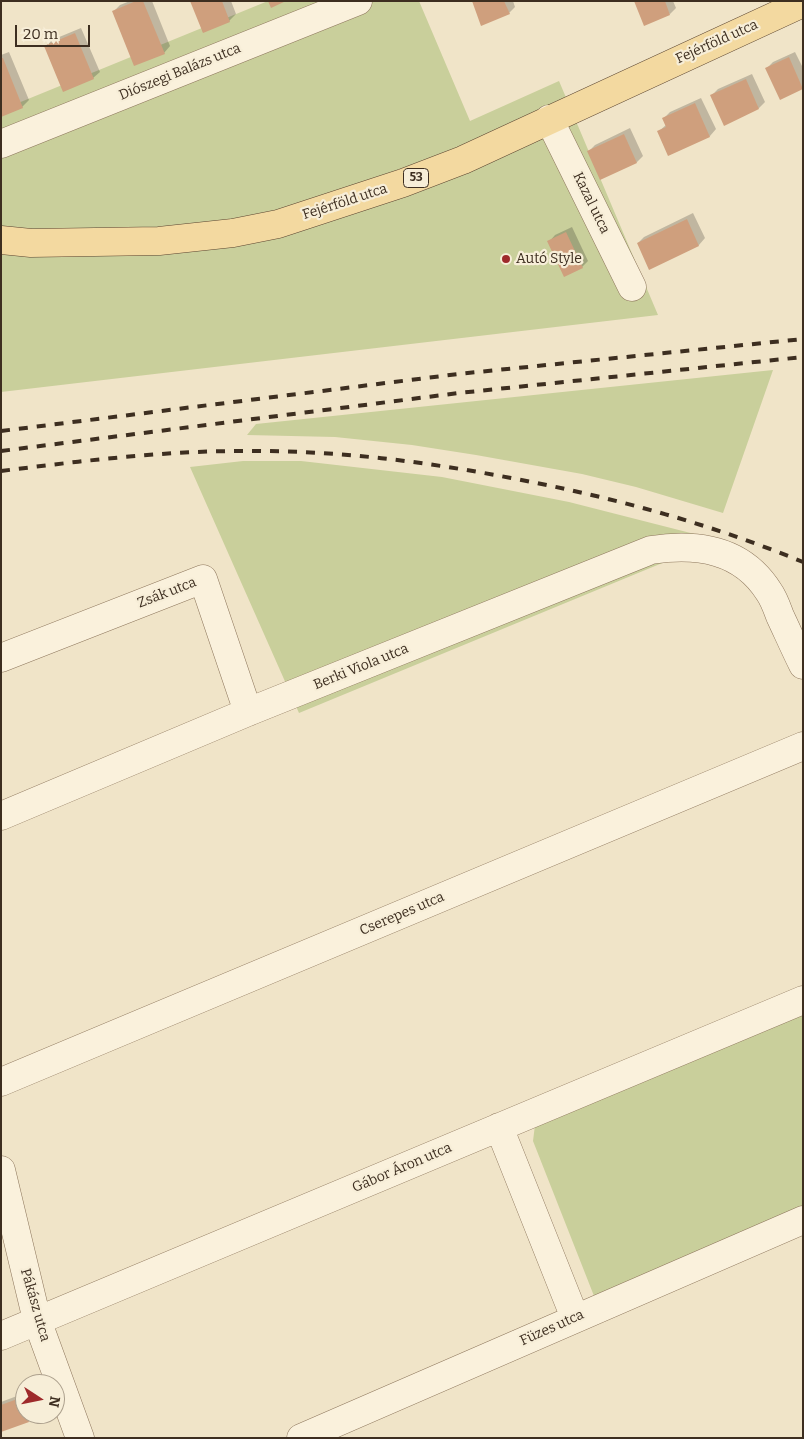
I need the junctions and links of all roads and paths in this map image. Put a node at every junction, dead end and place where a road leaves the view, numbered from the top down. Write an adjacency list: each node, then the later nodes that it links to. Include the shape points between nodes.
1 (358, 1): 4 (street, Diószegi Balázs utca)
2 (803, 3): 3 (main road, Fejérföld utca / 53)
3 (549, 119): 5 (main road, Fejérföld utca / 53, via 463,160 278,224 233,233 159,241 31,243); 6 (street, Kazal utca)
4 (1, 144)
5 (1, 240)
6 (632, 287)
7 (1, 658): 9 (street, Zsák utca, via 203,579)
8 (803, 665): 9 (street, Berki Viola utca, via 770,593 752,572 726,555 707,549 675,546 651,550)
9 (248, 712): 11 (street, Berki Viola utca)
10 (803, 746): 13 (street, Cserepes utca)
11 (1, 816)
12 (803, 1000): 14 (street, Gábor Áron utca)
13 (1, 1082)
14 (499, 1127): 17 (street); 18 (street, Gábor Áron utca)
15 (1, 1170): 18 (street, Pákász utca)
16 (803, 1220): 17 (street, Füzes utca)
17 (575, 1318): 21 (street, Füzes utca)
18 (37, 1320): 19 (street, Gábor Áron utca); 20 (street, Pákász utca)
19 (1, 1336)
20 (80, 1438)
21 (301, 1438)

